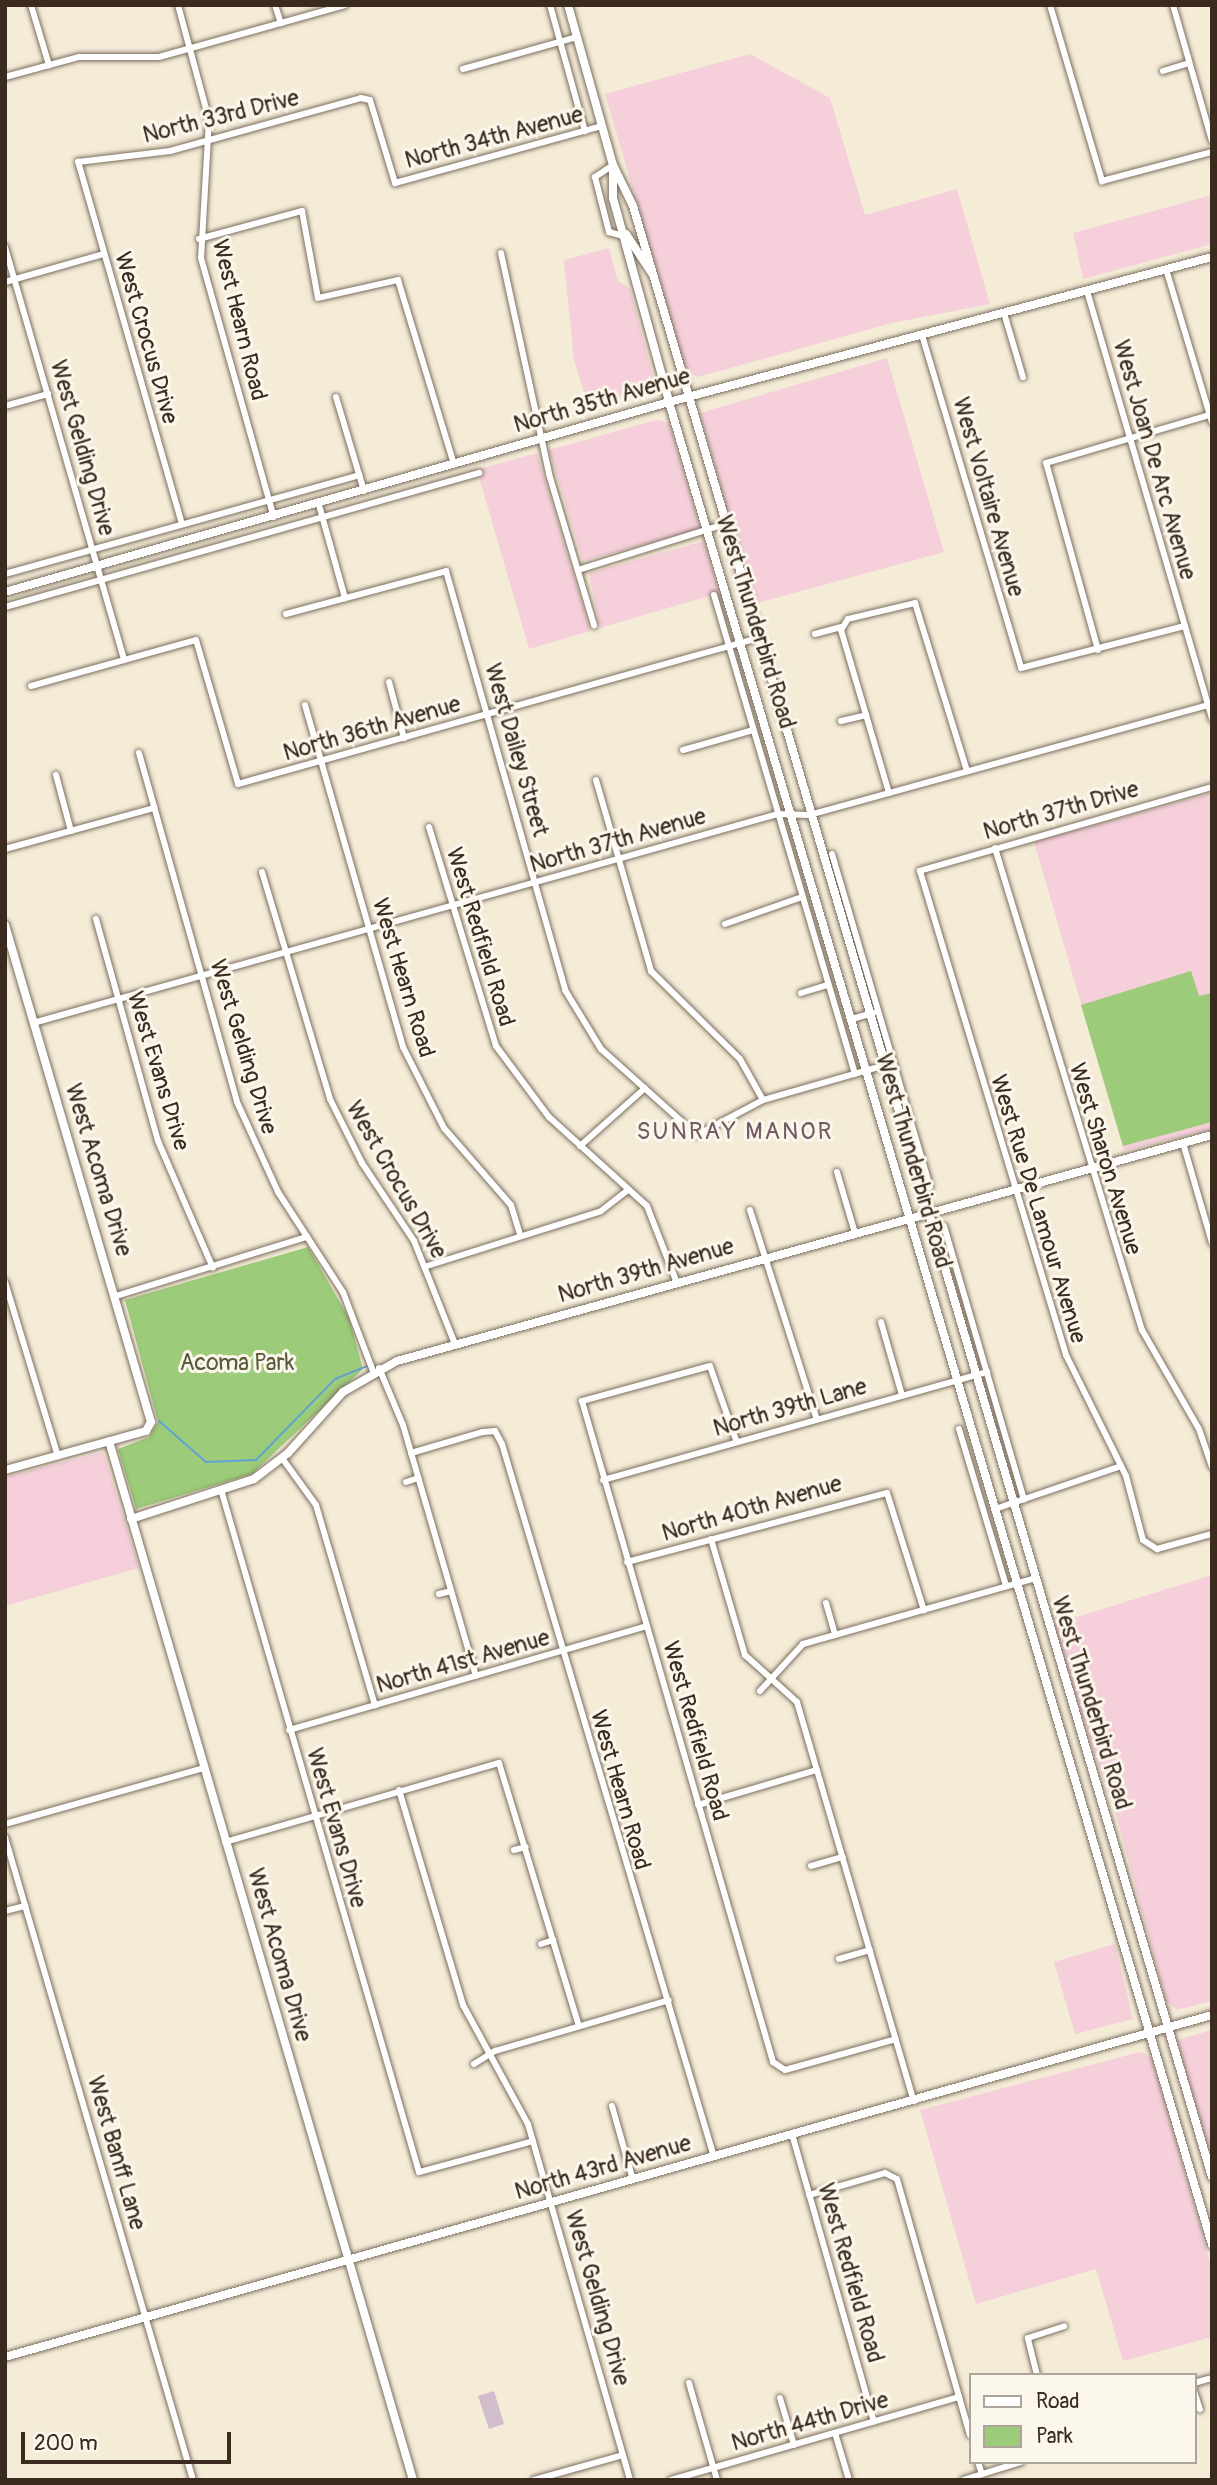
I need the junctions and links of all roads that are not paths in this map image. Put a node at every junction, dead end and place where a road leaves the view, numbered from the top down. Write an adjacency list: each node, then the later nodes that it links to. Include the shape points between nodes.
1 (31, 5): 14 (street)
2 (178, 5): 12 (street, West Hearn Road)
3 (275, 5): 9 (street)
4 (345, 5): 9 (street)
5 (550, 5): 11 (street)
6 (568, 5): 10 (main road, West Thunderbird Road)
7 (1051, 5): 22 (street, via 1102,181)
8 (1173, 5): 13 (street)
9 (281, 23): 12 (street)
10 (577, 37): 11 (street); 18 (main road, West Thunderbird Road)
11 (560, 42): 15 (street); 19 (street)
12 (191, 49): 14 (street); 20 (street, West Hearn Road)
13 (1189, 63): 16 (street); 21 (street)
14 (48, 65): 17 (street)
15 (463, 69)
16 (1163, 71)
17 (5, 77)
18 (602, 126): 19 (street, North 34th Avenue); 24 (main road, West Thunderbird Road)
19 (586, 131): 25 (street, North 34th Avenue)
20 (210, 140): 23 (street, North 33rd Drive); 25 (street, North 33rd Drive, via 370,100); 28 (street, West Hearn Road)
21 (1212, 142)
22 (1212, 152)
23 (78, 162): 31 (street, West Crocus Drive)
24 (612, 165): 26 (main road, West Thunderbird Road); 27 (street, West Thunderbird Road, via 594,177 609,232); 34 (main road, West Thunderbird Road, via 632,201)
25 (395, 183)
26 (620, 223): 27 (main road, West Thunderbird Road); 34 (main road)
27 (623, 236): 44 (main road, West Thunderbird Road)
28 (199, 239): 49 (street, via 302,211 318,298 398,280); 53 (street, West Hearn Road)
29 (5, 247): 35 (street, West Gelding Drive)
30 (501, 253): 47 (street)
31 (103, 254): 35 (street); 57 (street, West Crocus Drive)
32 (1212, 257): 33 (main road, North 35th Avenue)
33 (1166, 269): 37 (main road, North 35th Avenue); 46 (street)
34 (653, 275): 43 (main road, West Thunderbird Road)
35 (15, 279): 36 (street); 41 (street, West Gelding Drive)
36 (5, 282)
37 (1087, 291): 38 (main road, North 35th Avenue); 48 (street, West Joan De Arc Avenue)
38 (1004, 313): 39 (main road, North 35th Avenue); 40 (street)
39 (922, 335): 43 (main road, North 35th Avenue); 77 (street, West Voltaire Avenue, via 1021,668)
40 (1023, 377)
41 (48, 394): 45 (street); 60 (street, West Gelding Drive)
42 (336, 397): 51 (street)
43 (687, 397): 44 (main road, North 35th Avenue); 58 (main road, West Thunderbird Road)
44 (669, 402): 47 (main road, North 35th Avenue); 59 (main road, West Thunderbird Road)
45 (5, 406)
46 (1211, 417): 48 (street)
47 (541, 438): 49 (main road, North 35th Avenue); 62 (street)
48 (1130, 438): 72 (street, West Joan De Arc Avenue); 77 (street, via 1046,463)
49 (454, 464): 52 (main road, North 35th Avenue)
50 (479, 473): 56 (street)
51 (359, 475): 52 (street); 53 (street)
52 (364, 491): 54 (main road, North 35th Avenue)
53 (269, 500): 55 (street, West Hearn Road); 57 (street)
54 (318, 505): 55 (main road, North 35th Avenue); 56 (street)
55 (274, 517): 61 (main road, North 35th Avenue)
56 (322, 518): 64 (street); 67 (street)
57 (182, 524): 60 (street)
58 (725, 524): 59 (street); 74 (main road, West Thunderbird Road)
59 (708, 534): 62 (street); 75 (main road, West Thunderbird Road)
60 (93, 549): 61 (street, West Gelding Drive); 63 (street)
61 (97, 567): 64 (street, West Gelding Drive); 65 (main road, North 35th Avenue)
62 (578, 570): 70 (street)
63 (5, 574)
64 (101, 580): 68 (street); 78 (street, West Gelding Drive)
65 (5, 592)
66 (713, 595): 76 (street, West Thunderbird Road)
67 (345, 598): 69 (street); 83 (street, West Dailey Street, via 446,571)
68 (5, 607)
69 (286, 614)
70 (594, 625)
71 (842, 625): 73 (street); 84 (street); 92 (street, via 915,603)
72 (1185, 626): 77 (street); 82 (street, West Joan De Arc Avenue)
73 (815, 634)
74 (758, 638): 75 (street, North 36th Avenue); 100 (main road, West Thunderbird Road)
75 (740, 643): 76 (street, North 36th Avenue); 98 (main road, West Thunderbird Road)
76 (729, 647): 83 (street, North 36th Avenue); 87 (street, West Thunderbird Road)
77 (1098, 650)
78 (124, 660): 80 (street); 91 (street, North 36th Avenue, via 197,640 238,784)
79 (389, 682): 88 (street)
80 (31, 686)
81 (305, 705): 91 (street, West Hearn Road)
82 (1210, 705): 85 (street, West Joan De Arc Avenue); 92 (street)
83 (488, 714): 88 (street, North 36th Avenue); 111 (street, West Dailey Street)
84 (866, 715): 86 (street); 96 (street)
85 (1212, 719)
86 (841, 721)
87 (753, 730): 89 (street); 99 (street, West Thunderbird Road)
88 (404, 737): 91 (street, North 36th Avenue)
89 (683, 750)
90 (139, 753): 97 (street, West Gelding Drive)
91 (321, 761): 117 (street, West Hearn Road)
92 (967, 771): 96 (street)
93 (56, 775): 102 (street)
94 (596, 780): 106 (street)
95 (1212, 787): 103 (street, North 37th Drive)
96 (889, 793): 100 (street)
97 (154, 808): 102 (street); 120 (street, West Gelding Drive)
98 (790, 810): 99 (street, North 37th Avenue); 100 (street); 126 (main road, West Thunderbird Road)
99 (778, 814): 106 (street, North 37th Avenue); 112 (street, West Thunderbird Road)
100 (809, 815): 107 (main road, West Thunderbird Road)
101 (429, 827): 113 (street, West Redfield Road)
102 (71, 831): 104 (street)
103 (995, 848): 109 (street, North 37th Drive); 136 (street, West Sharon Avenue)
104 (5, 849)
105 (832, 854): 108 (street, West Thunderbird Road)
106 (617, 859): 111 (street, North 37th Avenue); 132 (street, via 651,971 740,1059)
107 (823, 863): 108 (street); 125 (main road, West Thunderbird Road)
108 (835, 866): 124 (street, West Thunderbird Road)
109 (920, 871): 141 (street, West Rue De Lamour Avenue)
110 (262, 872): 119 (street, West Crocus Drive)
111 (535, 882): 113 (street, North 37th Avenue); 131 (street, West Dailey Street, via 575,1011 601,1049)
112 (802, 897): 115 (street); 121 (street, West Thunderbird Road)
113 (451, 906): 117 (street, North 37th Avenue); 135 (street, West Redfield Road, via 496,1046 523,1089)
114 (96, 919): 123 (street, West Evans Drive)
115 (725, 924)
116 (5, 925): 118 (main road, West Acoma Drive)
117 (369, 929): 119 (street, North 37th Avenue); 148 (street, West Hearn Road, via 415,1076 444,1128 511,1205)
118 (9, 951): 127 (main road, West Acoma Drive)
119 (285, 952): 120 (street, North 37th Avenue); 154 (street, West Crocus Drive, via 330,1099)
120 (201, 975): 123 (street, North 37th Avenue); 149 (street, West Gelding Drive, via 246,1124)
121 (828, 985): 122 (street); 130 (street, West Thunderbird Road)
122 (801, 993)
123 (118, 999): 127 (street, North 37th Avenue); 155 (street, West Evans Drive, via 158,1141)
124 (878, 1012): 125 (street); 138 (street, West Thunderbird Road)
125 (867, 1015): 126 (street); 128 (main road, West Thunderbird Road)
126 (852, 1019): 129 (main road, West Thunderbird Road)
127 (33, 1023): 158 (main road, West Acoma Drive)
128 (882, 1066): 129 (street); 139 (main road, West Thunderbird Road)
129 (867, 1070): 130 (street); 145 (main road, West Thunderbird Road)
130 (855, 1074): 132 (street)
131 (645, 1088): 132 (street, West Dailey Street, via 697,1135); 135 (street)
132 (763, 1100)
133 (1212, 1135): 134 (main road, North 39th Avenue)
134 (1183, 1143): 136 (main road, North 39th Avenue); 152 (street)
135 (580, 1146): 142 (street, West Redfield Road)
136 (1088, 1168): 141 (main road, North 39th Avenue); 176 (street, West Sharon Avenue, via 1142,1330 1199,1429)
137 (837, 1172): 147 (street)
138 (926, 1174): 139 (street, West Thunderbird Road); 140 (street, West Thunderbird Road)
139 (917, 1184): 144 (main road, West Thunderbird Road)
140 (930, 1187)
141 (1012, 1189): 144 (main road, North 39th Avenue); 175 (street, West Rue De Lamour Avenue, via 1072,1373)
142 (628, 1190): 148 (street, via 601,1211); 157 (street, West Redfield Road, via 656,1220)
143 (750, 1210): 153 (street)
144 (925, 1213): 145 (main road, North 39th Avenue); 150 (main road, West Thunderbird Road)
145 (910, 1218): 147 (main road, North 39th Avenue); 164 (main road, West Thunderbird Road)
146 (944, 1226): 151 (street, West Thunderbird Road)
147 (855, 1233): 153 (main road, North 39th Avenue)
148 (520, 1234): 154 (street)
149 (307, 1237): 155 (street); 161 (street, West Gelding Drive, via 343,1292)
150 (933, 1239): 151 (street, West Thunderbird Road); 163 (main road, West Thunderbird Road)
151 (949, 1243): 162 (street, West Thunderbird Road)
152 (1212, 1243)
153 (763, 1259): 157 (main road, North 39th Avenue); 166 (street)
154 (426, 1266): 160 (street, West Crocus Drive)
155 (213, 1268): 158 (street)
156 (5, 1282): 173 (street)
157 (677, 1283): 160 (main road, North 39th Avenue)
158 (116, 1296): 170 (main road, West Acoma Drive, via 150,1427)
159 (881, 1322): 165 (street)
160 (455, 1345): 161 (main road, North 39th Avenue)
161 (376, 1369): 172 (street, West Gelding Drive); 174 (main road, North 39th Avenue, via 337,1396)
162 (987, 1372): 163 (street, North 39th Lane); 182 (street, West Thunderbird Road)
163 (973, 1376): 164 (street, North 39th Lane); 183 (main road, West Thunderbird Road)
164 (958, 1380): 165 (street, North 39th Lane); 168 (main road, West Thunderbird Road)
165 (902, 1395): 166 (street, North 39th Lane)
166 (816, 1417): 169 (street, North 39th Lane)
167 (959, 1429): 171 (street)
168 (973, 1434): 171 (street); 184 (main road, West Thunderbird Road)
169 (736, 1440): 179 (street, North 39th Lane); 179 (street, West Redfield Road, via 710,1366 582,1401)
170 (108, 1441): 173 (main road); 185 (main road, West Acoma Drive)
171 (964, 1446): 191 (street)
172 (411, 1453): 178 (street, West Gelding Drive); 198 (street, West Hearn Road, via 495,1431)
173 (58, 1456): 177 (main road)
174 (282, 1458): 181 (main road, North 39th Avenue); 202 (street, via 316,1505)
175 (1121, 1466): 182 (street); 186 (street, West Rue De Lamour Avenue, via 1148,1548)
176 (1212, 1467)
177 (5, 1470)
178 (418, 1478): 180 (street); 192 (street, West Gelding Drive)
179 (603, 1480): 188 (street, West Redfield Road)
180 (407, 1482)
181 (222, 1493): 185 (main road, North 39th Avenue); 203 (street, West Evans Drive)
182 (1024, 1500): 183 (street)
183 (1010, 1504): 184 (street); 189 (main road, West Thunderbird Road)
184 (995, 1509): 190 (main road, West Thunderbird Road)
185 (131, 1519): 204 (main road, West Acoma Drive)
186 (1212, 1534)
187 (711, 1539): 188 (street, North 40th Avenue); 195 (street, North 40th Avenue, via 887,1493); 200 (street, via 745,1655)
188 (627, 1562): 196 (street, West Redfield Road)
189 (1032, 1579): 190 (street); 225 (main road, West Thunderbird Road)
190 (1017, 1583): 191 (street); 226 (main road, West Thunderbird Road)
191 (1006, 1586): 195 (street)
192 (451, 1591): 193 (street); 199 (street, West Gelding Drive)
193 (439, 1594)
194 (826, 1603): 197 (street)
195 (924, 1610): 197 (street)
196 (646, 1626): 198 (street, North 41st Avenue); 207 (street, West Redfield Road)
197 (835, 1635): 200 (street, via 793,1650)
198 (561, 1651): 199 (street, North 41st Avenue); 222 (street, West Hearn Road)
199 (476, 1676): 202 (street, North 41st Avenue)
200 (771, 1676): 201 (street); 205 (street, via 797,1702)
201 (760, 1692)
202 (375, 1706): 203 (street, North 41st Avenue)
203 (289, 1730): 208 (street, West Evans Drive)
204 (204, 1768): 209 (street); 211 (main road, West Acoma Drive)
205 (817, 1770): 207 (street); 214 (street)
206 (399, 1790): 208 (street); 212 (street, via 499,1763); 228 (street, West Gelding Drive, via 463,2005)
207 (698, 1805): 227 (street, West Redfield Road, via 778,2069)
208 (314, 1815): 211 (street); 233 (street, West Evans Drive, via 419,2172)
209 (5, 1824)
210 (5, 1836): 216 (street, West Banff Lane)
211 (225, 1842): 240 (main road, West Acoma Drive)
212 (526, 1847): 213 (street); 218 (street)
213 (514, 1850)
214 (843, 1857): 215 (street); 220 (street)
215 (811, 1866)
216 (26, 1906): 217 (street); 241 (street, West Banff Lane)
217 (5, 1911)
218 (554, 1940): 219 (street); 224 (street)
219 (541, 1944)
220 (870, 1950): 221 (street); 227 (street)
221 (839, 1959)
222 (668, 2000): 224 (street); 234 (street, West Hearn Road)
223 (1212, 2015): 225 (main road, North 43rd Avenue)
224 (579, 2026): 228 (street)
225 (1169, 2027): 226 (main road, North 43rd Avenue); 235 (main road, West Thunderbird Road)
226 (1150, 2032): 230 (main road, North 43rd Avenue); 239 (main road, West Thunderbird Road)
227 (896, 2039): 230 (street)
228 (488, 2054): 229 (street); 233 (street, West Gelding Drive, via 521,2106)
229 (474, 2064)
230 (914, 2101): 232 (main road, North 43rd Avenue)
231 (612, 2106): 236 (street)
232 (792, 2134): 234 (main road, North 43rd Avenue); 237 (street, West Redfield Road)
233 (533, 2141): 238 (street, West Gelding Drive)
234 (714, 2157): 236 (main road, North 43rd Avenue)
235 (1212, 2177)
236 (633, 2180): 238 (main road, North 43rd Avenue)
237 (809, 2195): 246 (street, via 892,2172); 250 (street, West Redfield Road)
238 (551, 2203): 240 (main road, North 43rd Avenue); 254 (street, West Gelding Drive)
239 (1212, 2245)
240 (349, 2260): 241 (main road, North 43rd Avenue); 260 (main road, West Acoma Drive)
241 (146, 2317): 243 (main road, North 43rd Avenue); 259 (street, West Banff Lane)
242 (1064, 2326): 244 (street, via 1028,2337)
243 (5, 2357)
244 (1037, 2373)
245 (689, 2383): 257 (street)
246 (959, 2397): 250 (street, North 44th Drive); 251 (street)
247 (1196, 2397): 249 (street)
248 (780, 2398): 253 (street)
249 (1200, 2409)
250 (874, 2422): 252 (street, North 44th Drive)
251 (968, 2428)
252 (835, 2433): 253 (street, North 44th Drive); 265 (street)
253 (794, 2445): 257 (street, North 44th Drive)
254 (623, 2455): 261 (street); 262 (street, West Gelding Drive)
255 (979, 2464): 258 (street)
256 (1014, 2464): 258 (street)
257 (713, 2468): 263 (street, North 44th Drive); 264 (street)
258 (982, 2474): 266 (street)
259 (193, 2480)
260 (412, 2480)
261 (534, 2480)
262 (630, 2480)
263 (671, 2480)
264 (717, 2480)
265 (849, 2480)
266 (963, 2480)

